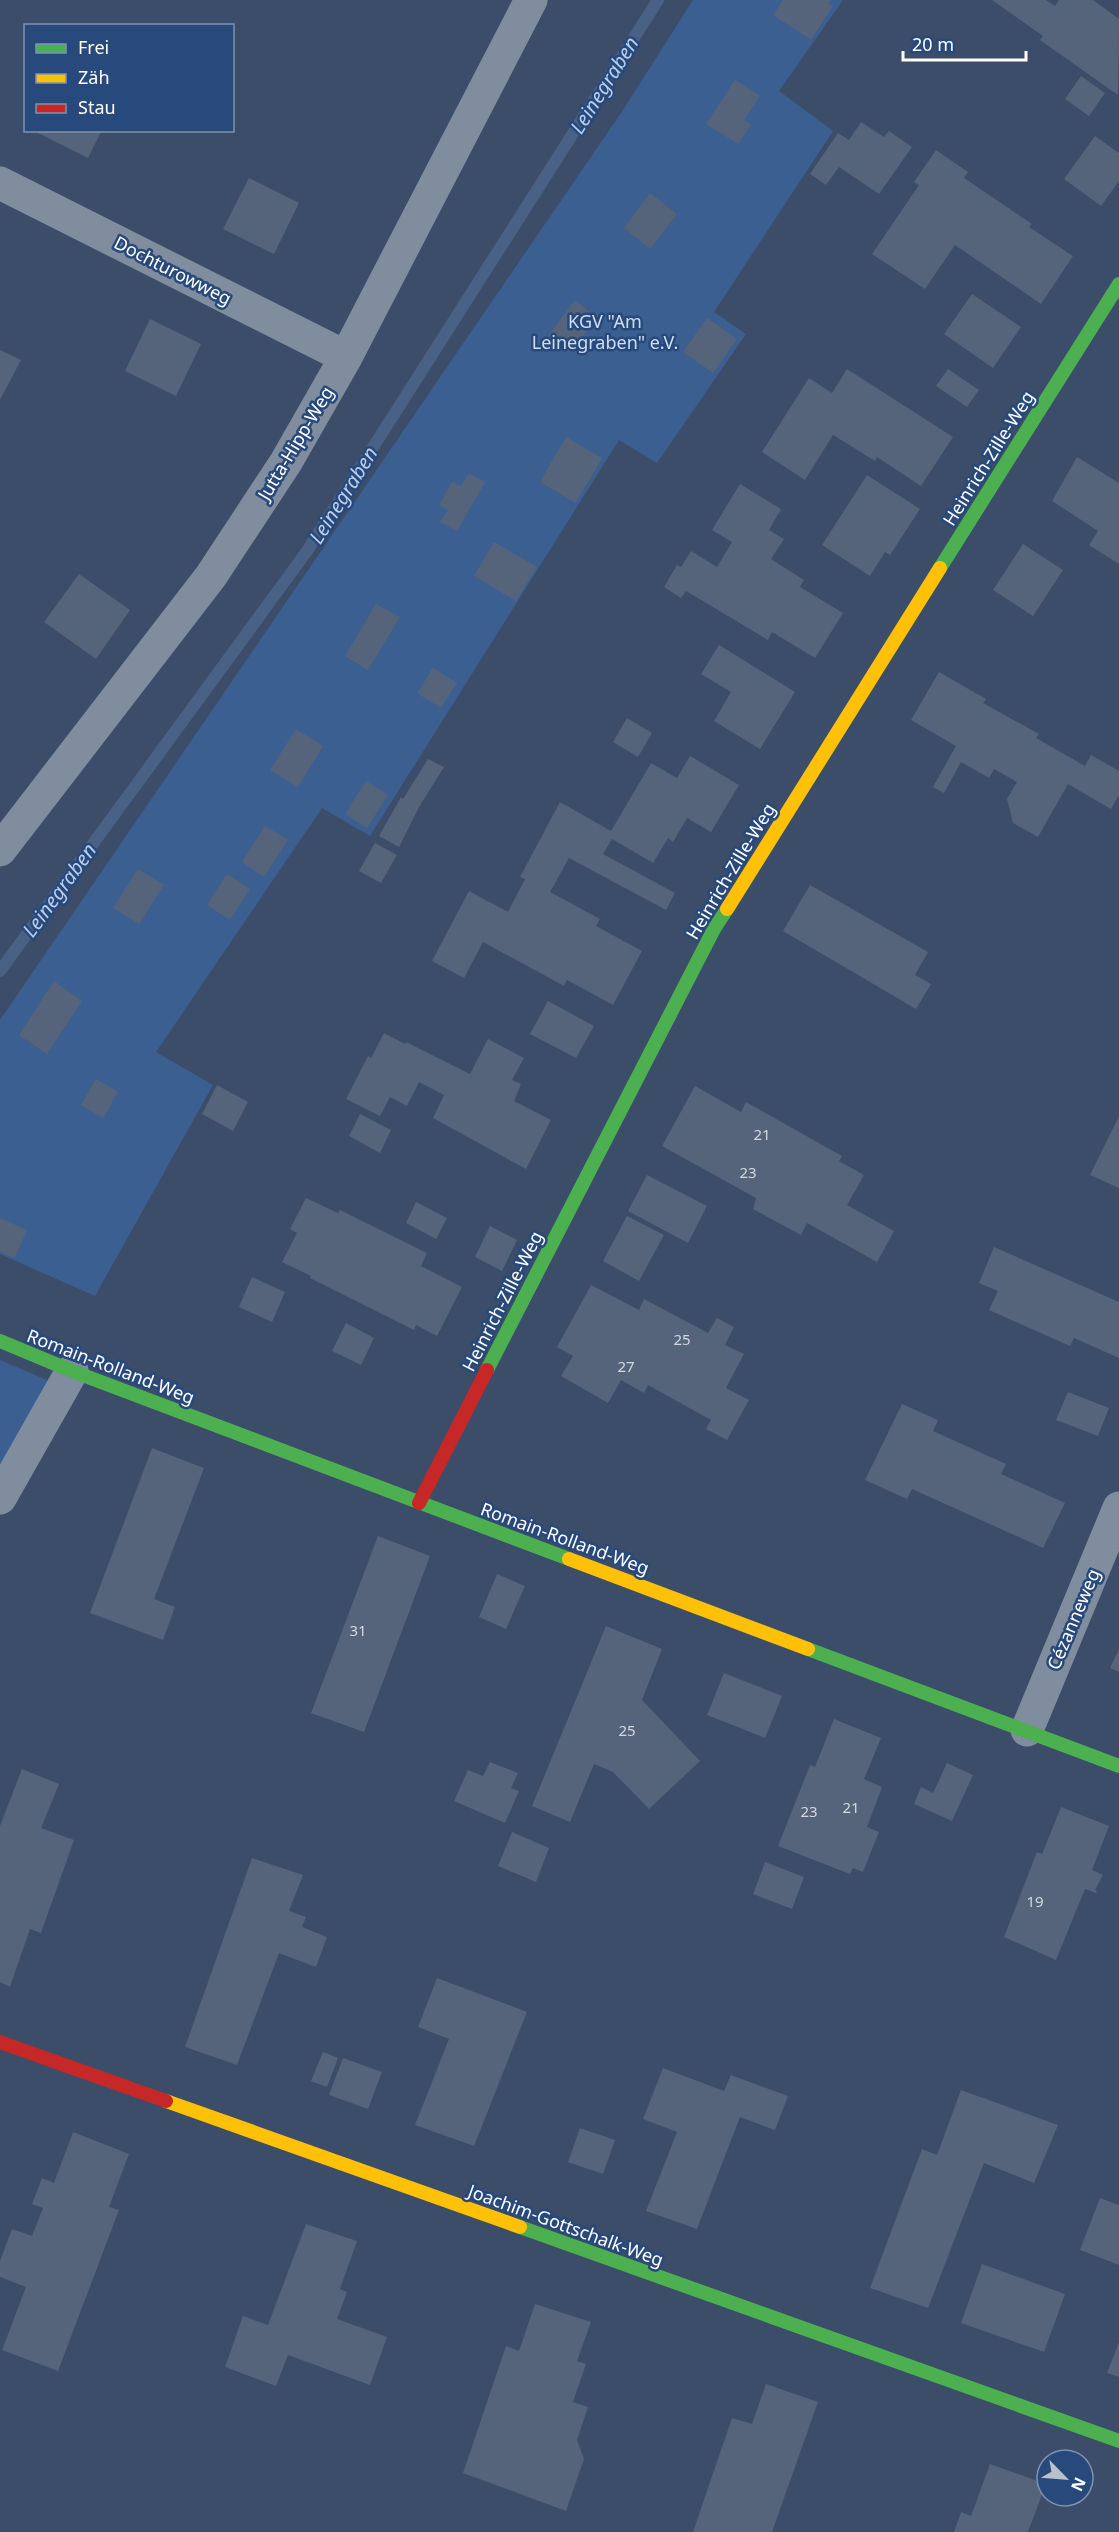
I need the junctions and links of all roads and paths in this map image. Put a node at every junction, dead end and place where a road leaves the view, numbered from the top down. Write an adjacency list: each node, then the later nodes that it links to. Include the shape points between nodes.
1 (531, 0): 4 (street, Jutta-Hipp-Weg)
2 (0, 183): 4 (street, Dochturowweg)
3 (1119, 284): 9 (street, Heinrich-Zille-Weg, via 714,929)
4 (346, 357): 5 (street, Jutta-Hipp-Weg, via 286,462 211,576)
5 (1, 847)
6 (0, 1341): 7 (street, Romain-Rolland-Weg)
7 (72, 1371): 8 (street); 9 (street, Romain-Rolland-Weg)
8 (0, 1498)
9 (419, 1503): 11 (street, Romain-Rolland-Weg)
10 (1119, 1508): 11 (street, Cézanneweg)
11 (1027, 1730): 12 (street, Romain-Rolland-Weg)
12 (1119, 1766)
13 (0, 2042): 14 (street, Joachim-Gottschalk-Weg)
14 (1119, 2441)

